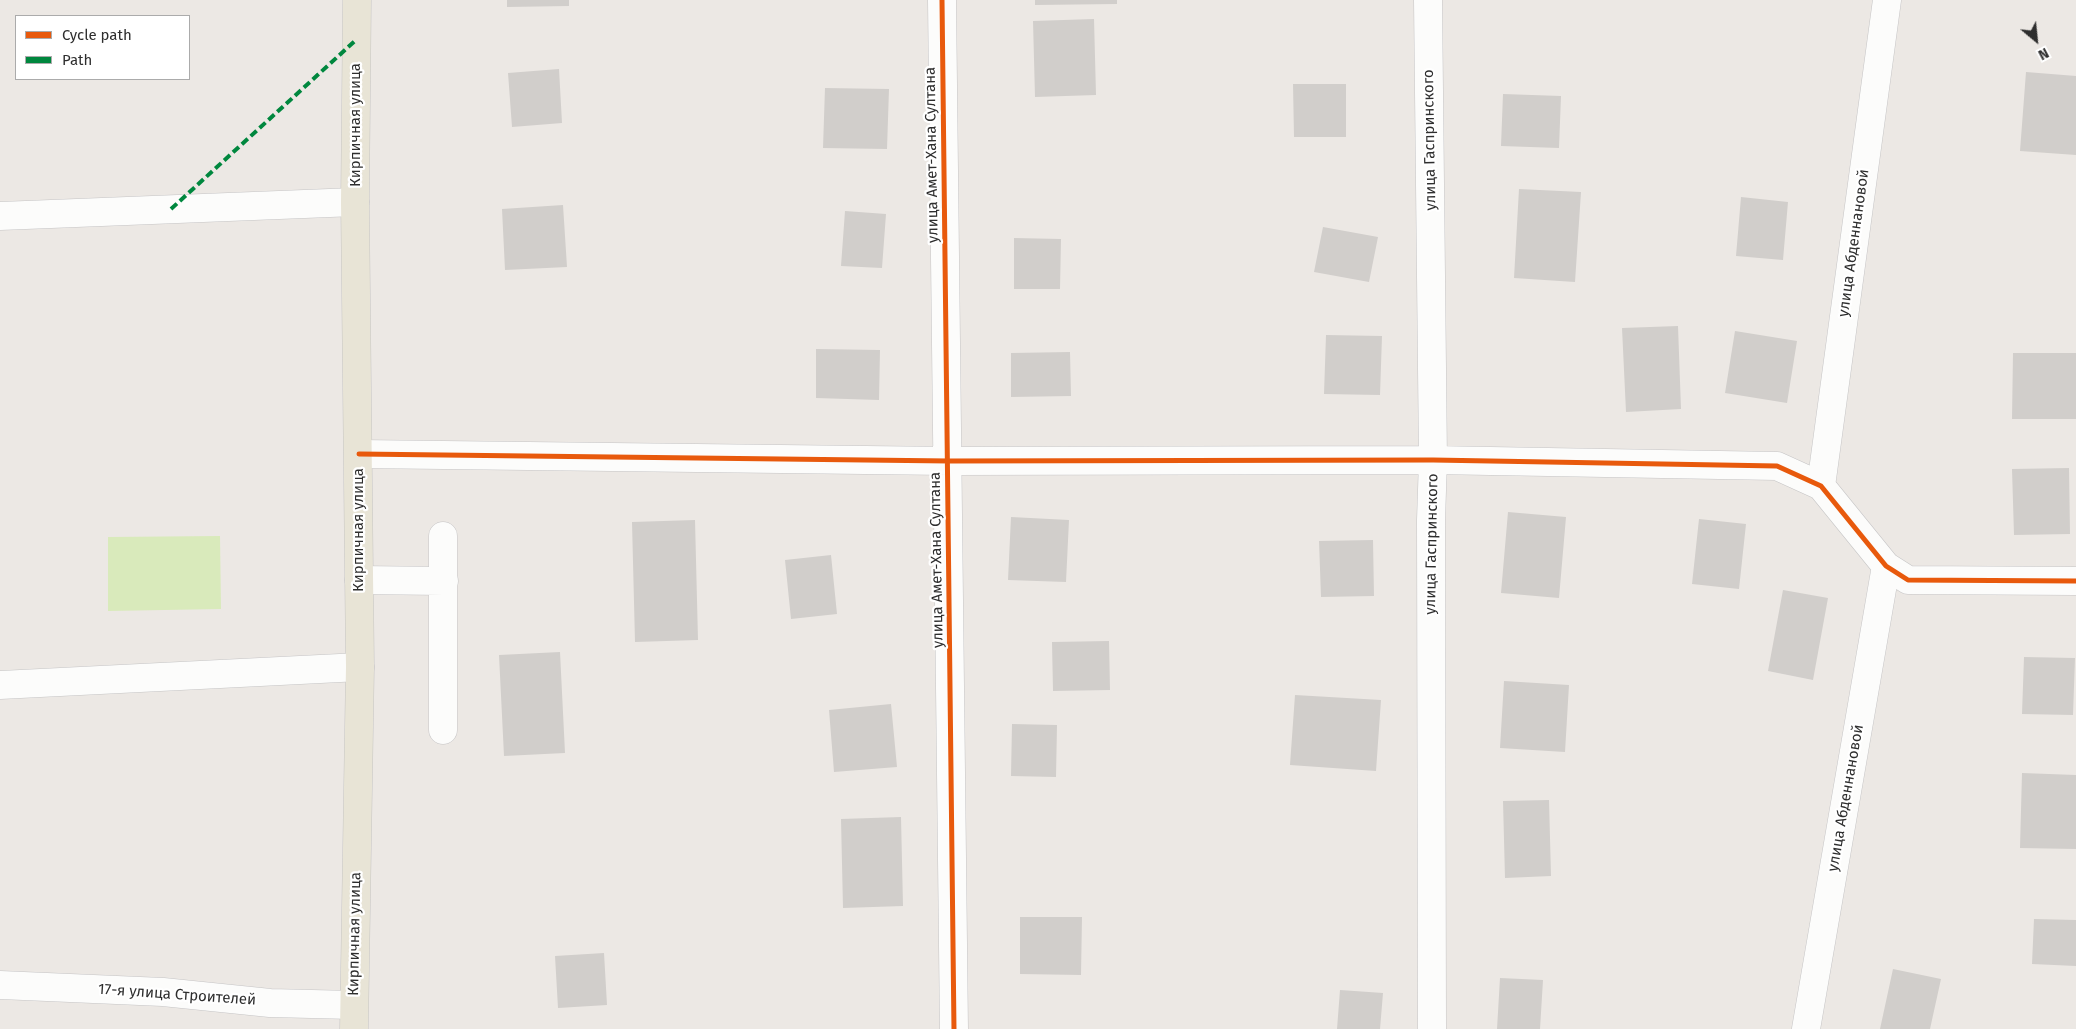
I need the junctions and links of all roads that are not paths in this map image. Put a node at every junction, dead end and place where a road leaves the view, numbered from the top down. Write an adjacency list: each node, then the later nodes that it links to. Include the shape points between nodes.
1 (357, 0): 5 (main road, Кирпичная улица)
2 (942, 0): 9 (street, улица Амет-Хана Султана)
3 (1428, 0): 8 (street, улица Гаспринского)
4 (1887, 0): 10 (street, улица Абденнановой)
5 (356, 202): 6 (street); 7 (main road, Кирпичная улица)
6 (0, 216)
7 (358, 454): 9 (street); 13 (main road, Кирпичная улица)
8 (1433, 460): 9 (street); 10 (street, via 1777,466); 22 (street, улица Гаспринского)
9 (949, 461): 21 (street, улица Амет-Хана Султана)
10 (1821, 486): 12 (street)
11 (443, 536): 14 (street)
12 (1886, 566): 15 (street, via 1908,580); 23 (street, улица Абденнановой)
13 (359, 580): 14 (street); 16 (main road, Кирпичная улица)
14 (444, 581): 18 (street)
15 (2076, 581)
16 (360, 667): 17 (street); 20 (main road, Кирпичная улица)
17 (0, 685)
18 (443, 730)
19 (0, 984): 20 (street, 17-я улица Строителей, via 163,992 270,1003)
20 (354, 1017)
21 (954, 1029)
22 (1432, 1029)
23 (1806, 1029)

